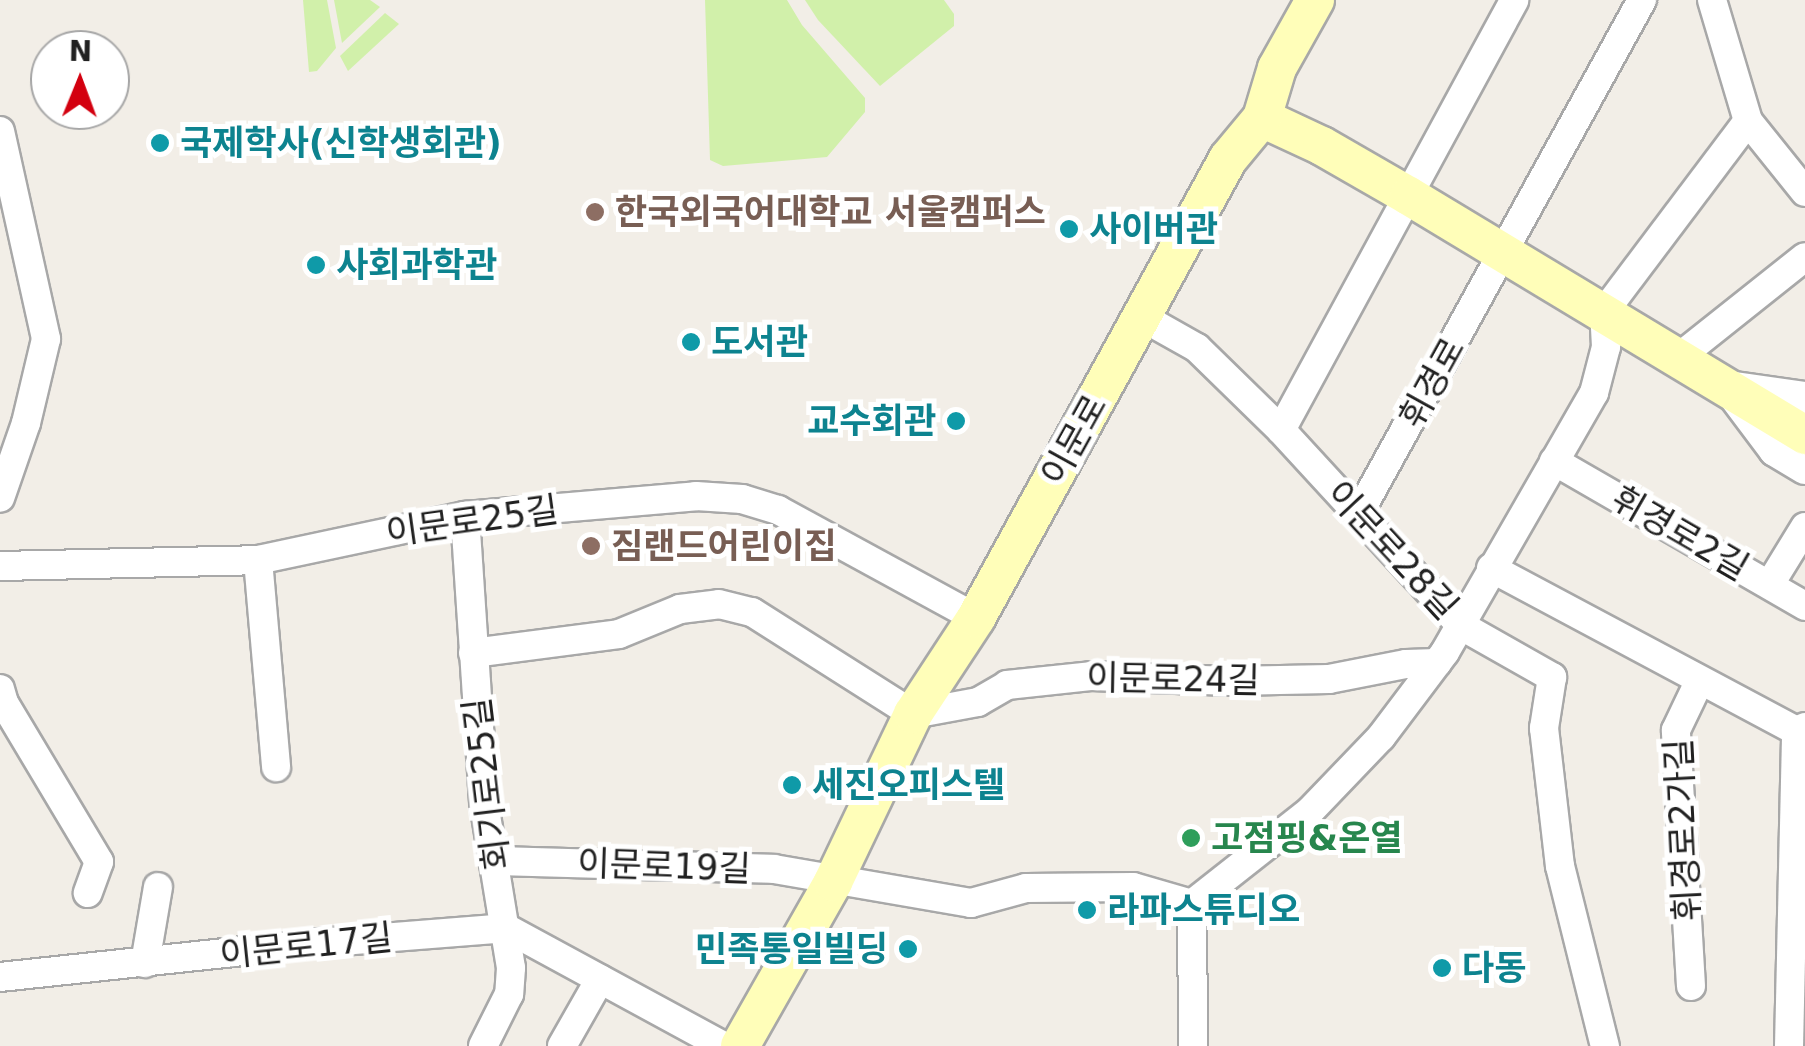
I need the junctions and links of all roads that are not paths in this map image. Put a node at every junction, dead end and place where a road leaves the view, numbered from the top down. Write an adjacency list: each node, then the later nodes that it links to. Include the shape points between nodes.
1 (1315, 0): 5 (main road, 이문로, via 1277,68)
2 (1514, 0): 9 (street)
3 (1642, 0): 10 (street, 휘경로)
4 (1712, 0): 6 (street)
5 (1262, 118): 9 (main road); 13 (main road, 이문로, via 1228,159)
6 (1748, 121): 8 (street); 12 (street)
7 (0, 130): 21 (street, via 46,339)
8 (1805, 192)
9 (1408, 196): 10 (main road); 17 (street)
10 (1504, 252): 12 (main road); 22 (street, 휘경로)
11 (1805, 257): 14 (street)
12 (1604, 312): 14 (main road); 19 (street, via 1598,382)
13 (1142, 317): 17 (street, 이문로28길, via 1191,343); 30 (main road, 이문로)
14 (1678, 358): 15 (main road)
15 (1728, 387): 16 (street); 18 (main road); 20 (street, via 1768,442)
16 (1805, 398)
17 (1281, 430): 22 (street, 이문로28길)
18 (1805, 435)
19 (1554, 461): 27 (street); 28 (street, 휘경로2길)
20 (1805, 468)
21 (0, 498)
22 (1360, 513): 31 (street, 이문로28길)
23 (465, 516): 25 (street, 이문로25길); 30 (street, 이문로25길, via 696,496 760,502); 32 (street, 회기로25길)
24 (1805, 527): 28 (street)
25 (258, 560): 26 (street, 이문로25길); 38 (street)
26 (0, 566)
27 (1491, 568): 31 (street); 34 (street, 휘경로2가길)
28 (1770, 584): 29 (street, 휘경로2길)
29 (1805, 606)
30 (976, 618): 36 (main road, 이문로)
31 (1460, 625): 33 (street); 54 (street, 이문로28길, via 1552,676 1544,728 1560,866)
32 (474, 654): 36 (street, via 619,634 680,609 719,604 752,612); 39 (street, 회기로25길)
33 (1436, 663): 36 (street, 이문로24길, via 1329,679 1091,676 1007,686 978,702); 43 (street, via 1382,737 1310,812)
34 (1700, 680): 37 (street, 휘경로2가길); 48 (street, 휘경로2가길, via 1676,730)
35 (0, 689): 42 (street, via 99,862)
36 (913, 714): 40 (main road, 이문로)
37 (1800, 729): 55 (street, 휘경로2가길)
38 (276, 767)
39 (494, 861): 40 (street, 이문로19길, via 774,869); 44 (street, 회기로25길)
40 (833, 882): 43 (street, via 971,902 1026,888 1133,887); 52 (main road, 이문로)
41 (158, 888): 45 (street)
42 (88, 893)
43 (1192, 904): 53 (street)
44 (506, 928): 45 (street, 이문로17길); 47 (street); 49 (street, 회기로25길, via 511,984)
45 (145, 963): 46 (street, 이문로17길)
46 (0, 977)
47 (600, 980): 50 (street); 51 (street)
48 (1691, 986)
49 (484, 1046)
50 (562, 1046)
51 (723, 1046)
52 (740, 1046)
53 (1193, 1046)
54 (1605, 1046)
55 (1788, 1046)

